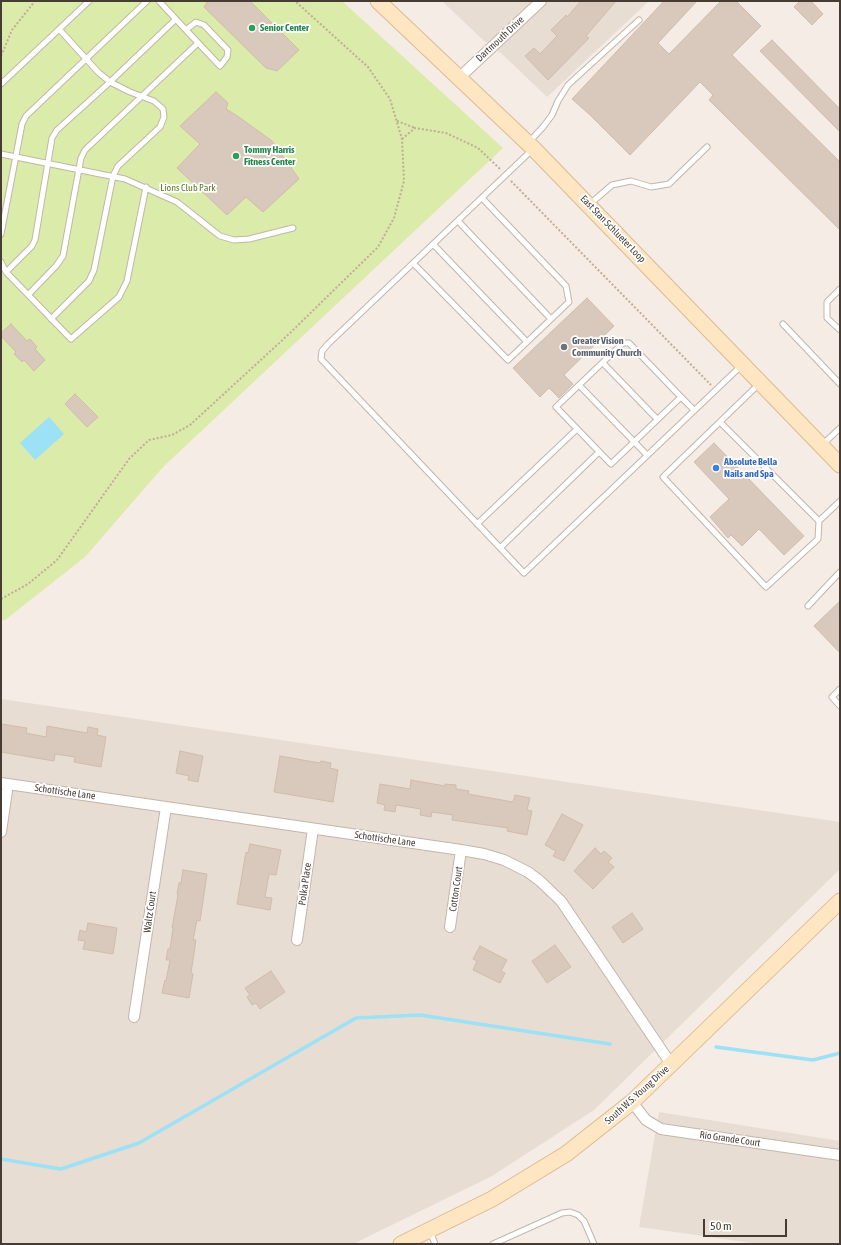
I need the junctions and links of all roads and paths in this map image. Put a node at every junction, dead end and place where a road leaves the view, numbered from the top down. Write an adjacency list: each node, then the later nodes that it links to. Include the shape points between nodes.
1 (35, 1): 13 (path, via 12,30)
2 (88, 1): 10 (lane)
3 (147, 1): 14 (lane)
4 (159, 1): 8 (lane)
5 (295, 1): 19 (path, via 368,67 390,99)
6 (378, 1): 15 (main road, East Stan Schlueter Loop)
7 (541, 1): 15 (street, Dartmouth Drive)
8 (176, 19): 11 (lane); 16 (lane)
9 (639, 20): 22 (lane, via 568,84 552,115)
10 (59, 29): 14 (lane); 17 (lane)
11 (186, 30): 12 (lane); 12 (lane, via 196,22 204,25 228,50 227,58 220,66)
12 (198, 43): 18 (lane)
13 (1, 56)
14 (86, 60): 16 (lane); 25 (lane, via 26,116)
15 (460, 77): 22 (main road, East Stan Schlueter Loop)
16 (110, 82): 18 (lane); 26 (lane, via 56,130 52,138)
17 (1, 84)
18 (142, 96): 27 (lane, via 85,150); 29 (lane, via 154,101 163,109 164,117 160,127 118,166)
19 (397, 121): 20 (path); 21 (path)
20 (415, 128): 21 (path); 28 (path, via 446,133 478,148)
21 (402, 139): 69 (path, via 404,181 394,218 378,247 190,425 172,435 149,440 129,459 57,560 28,584)
22 (531, 146): 28 (lane); 32 (main road, East Stan Schlueter Loop)
23 (707, 147): 32 (lane, via 669,184 651,187 631,182 612,185)
24 (1, 154): 25 (lane)
25 (16, 157): 26 (lane); 35 (lane)
26 (48, 163): 27 (lane); 39 (lane, via 35,240)
27 (79, 169): 29 (lane); 41 (lane, via 63,256)
28 (506, 175): 31 (lane); 52 (path)
29 (113, 176): 30 (lane); 42 (lane, via 94,270 89,281)
30 (146, 187): 34 (lane, via 177,202 220,236 234,240); 42 (lane, via 127,281 118,297 71,339)
31 (482, 198): 33 (lane); 43 (lane, via 566,286 569,302)
32 (590, 205): 48 (main road, East Stan Schlueter Loop)
33 (458, 221): 36 (lane); 43 (lane)
34 (294, 228)
35 (1, 234)
36 (433, 244): 38 (lane); 46 (lane)
37 (1, 262): 39 (lane)
38 (414, 263): 46 (lane, via 508,360); 66 (lane, via 328,344 322,351 321,359)
39 (6, 272): 41 (lane)
40 (840, 289): 45 (lane, via 827,302 827,318)
41 (28, 295): 42 (lane)
42 (51, 319)
43 (551, 319): 46 (lane)
44 (783, 324): 50 (lane)
45 (840, 330)
46 (527, 342)
47 (603, 363): 51 (lane); 53 (lane, via 623,343 629,343); 55 (lane)
48 (743, 363): 49 (main road, East Stan Schlueter Loop); 52 (lane)
49 (762, 382): 56 (lane); 60 (main road, East Stan Schlueter Loop)
50 (840, 384)
51 (579, 385): 58 (lane, via 556,407); 59 (lane)
52 (715, 390): 54 (lane)
53 (681, 397): 54 (lane); 55 (lane)
54 (694, 410): 62 (lane)
55 (657, 419): 59 (lane)
56 (720, 422): 65 (lane); 65 (lane, via 663,476 766,587 818,539)
57 (840, 428): 60 (lane)
58 (577, 429): 61 (lane); 66 (lane)
59 (634, 442): 61 (lane, via 611,464); 62 (lane)
60 (822, 446): 63 (main road, East Stan Schlueter Loop)
61 (599, 452): 67 (lane)
62 (647, 455): 67 (lane, via 524,573)
63 (840, 465)
64 (840, 501): 65 (lane)
65 (819, 521)
66 (477, 524): 67 (lane)
67 (500, 548)
68 (840, 572): 70 (lane)
69 (1, 598)
70 (808, 606)
71 (840, 689): 72 (lane, via 832,697)
72 (840, 706)
73 (5, 783): 74 (street, Schottische Lane); 76 (street)
74 (166, 807): 75 (street, Schottische Lane); 81 (street, Waltz Court)
75 (313, 829): 77 (street, Schottische Lane); 80 (street, Polka Place)
76 (1, 832)
77 (461, 850): 79 (street, Cotton Court); 82 (street, Schottische Lane, via 504,860 528,872 549,889 570,913)
78 (840, 901): 82 (main road, South W.S. Young Drive)
79 (450, 927)
80 (297, 940)
81 (134, 1017)
82 (671, 1064): 83 (main road, South W.S. Young Drive)
83 (632, 1102): 84 (street, Rio Grande Court, via 646,1120 661,1129); 85 (main road, South W.S. Young Drive, via 566,1154 492,1199)
84 (840, 1155)
85 (429, 1230): 86 (main road, South W.S. Young Drive); 87 (lane)
86 (401, 1244)
87 (435, 1244)
88 (493, 1244): 89 (lane, via 562,1213 570,1212 584,1221)
89 (594, 1244)

